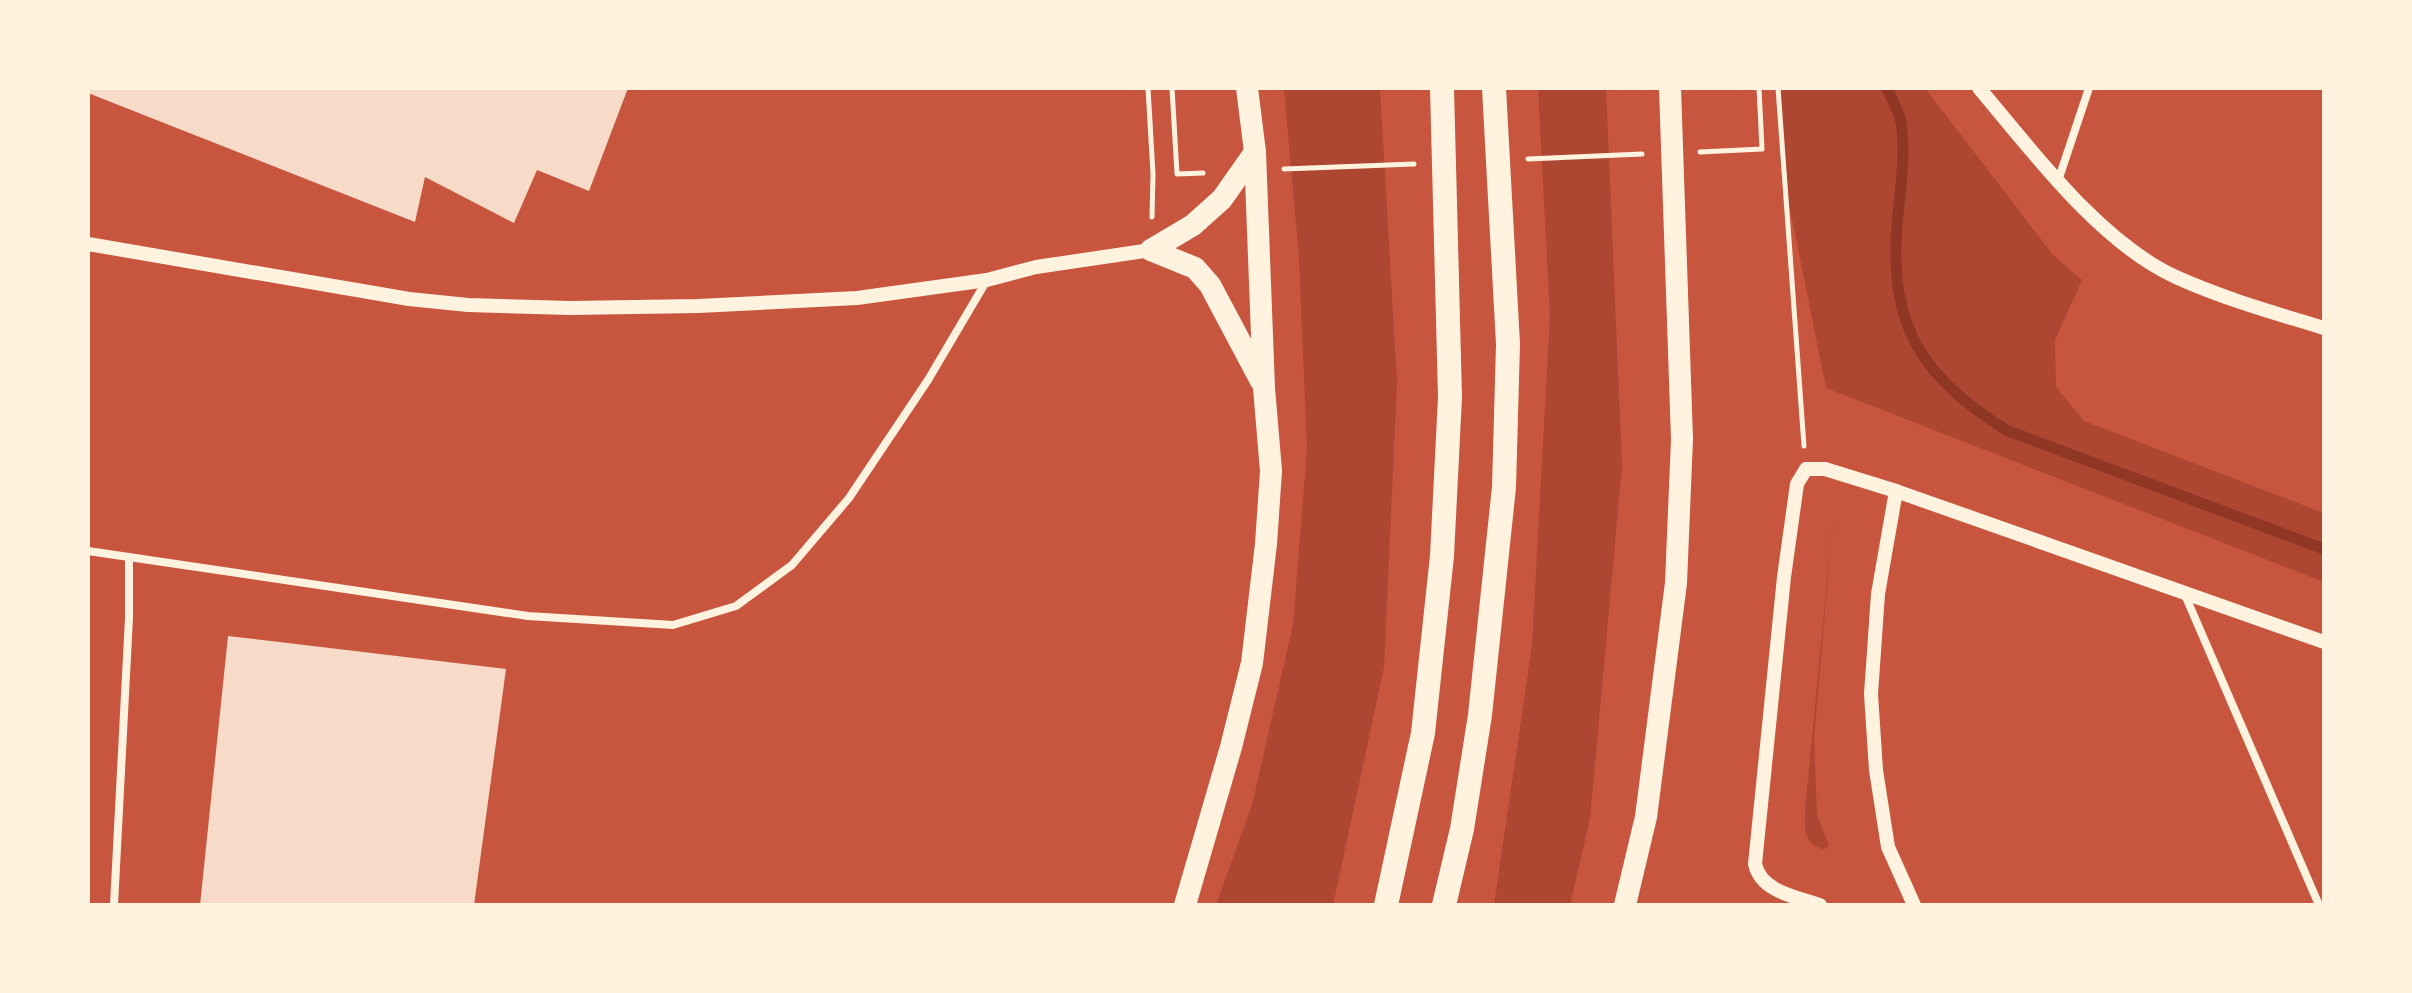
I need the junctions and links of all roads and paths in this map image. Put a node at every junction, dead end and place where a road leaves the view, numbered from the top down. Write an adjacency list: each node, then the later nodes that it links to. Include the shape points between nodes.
1 (1148, 88): 13 (path)
2 (1172, 88): 14 (path)
3 (1247, 88): 12 (highway)
4 (1442, 88): 29 (highway, via 1450,397 1442,556 1423,733)
5 (1494, 88): 30 (highway, via 1508,344 1504,487 1480,715)
6 (1670, 88): 31 (highway, via 1682,439 1676,583 1646,817)
7 (1759, 88): 11 (path)
8 (1778, 88): 21 (path)
9 (1979, 88): 15 (street)
10 (2089, 88): 15 (street)
11 (1762, 149)
12 (1255, 152): 17 (highway, via 1222,199 1193,225); 20 (highway)
13 (1153, 174)
14 (1177, 174)
15 (2058, 181): 19 (street, via 2139,256 2176,278)
16 (88, 244): 18 (street, via 468,305 698,306 857,298)
17 (1151, 250): 18 (street); 20 (highway, via 1195,268 1210,285)
18 (987, 280): 24 (street, via 849,498 792,565 736,606 673,625 528,616)
19 (2324, 328)
20 (1264, 388): 28 (highway, via 1271,471 1252,663)
21 (1806, 469): 22 (street, via 1825,469); 32 (street, via 1797,484 1784,577 1755,864 1757,875 1770,887)
22 (1896, 491): 25 (street); 33 (street, via 1878,594 1871,694 1888,847)
23 (88, 551): 24 (street)
24 (129, 557): 27 (street)
25 (2185, 595): 26 (street); 34 (street)
26 (2324, 642)
27 (114, 905)
28 (1185, 905)
29 (1386, 905)
30 (1444, 905)
31 (1625, 905)
32 (1820, 905)
33 (1914, 905)
34 (2319, 905)

